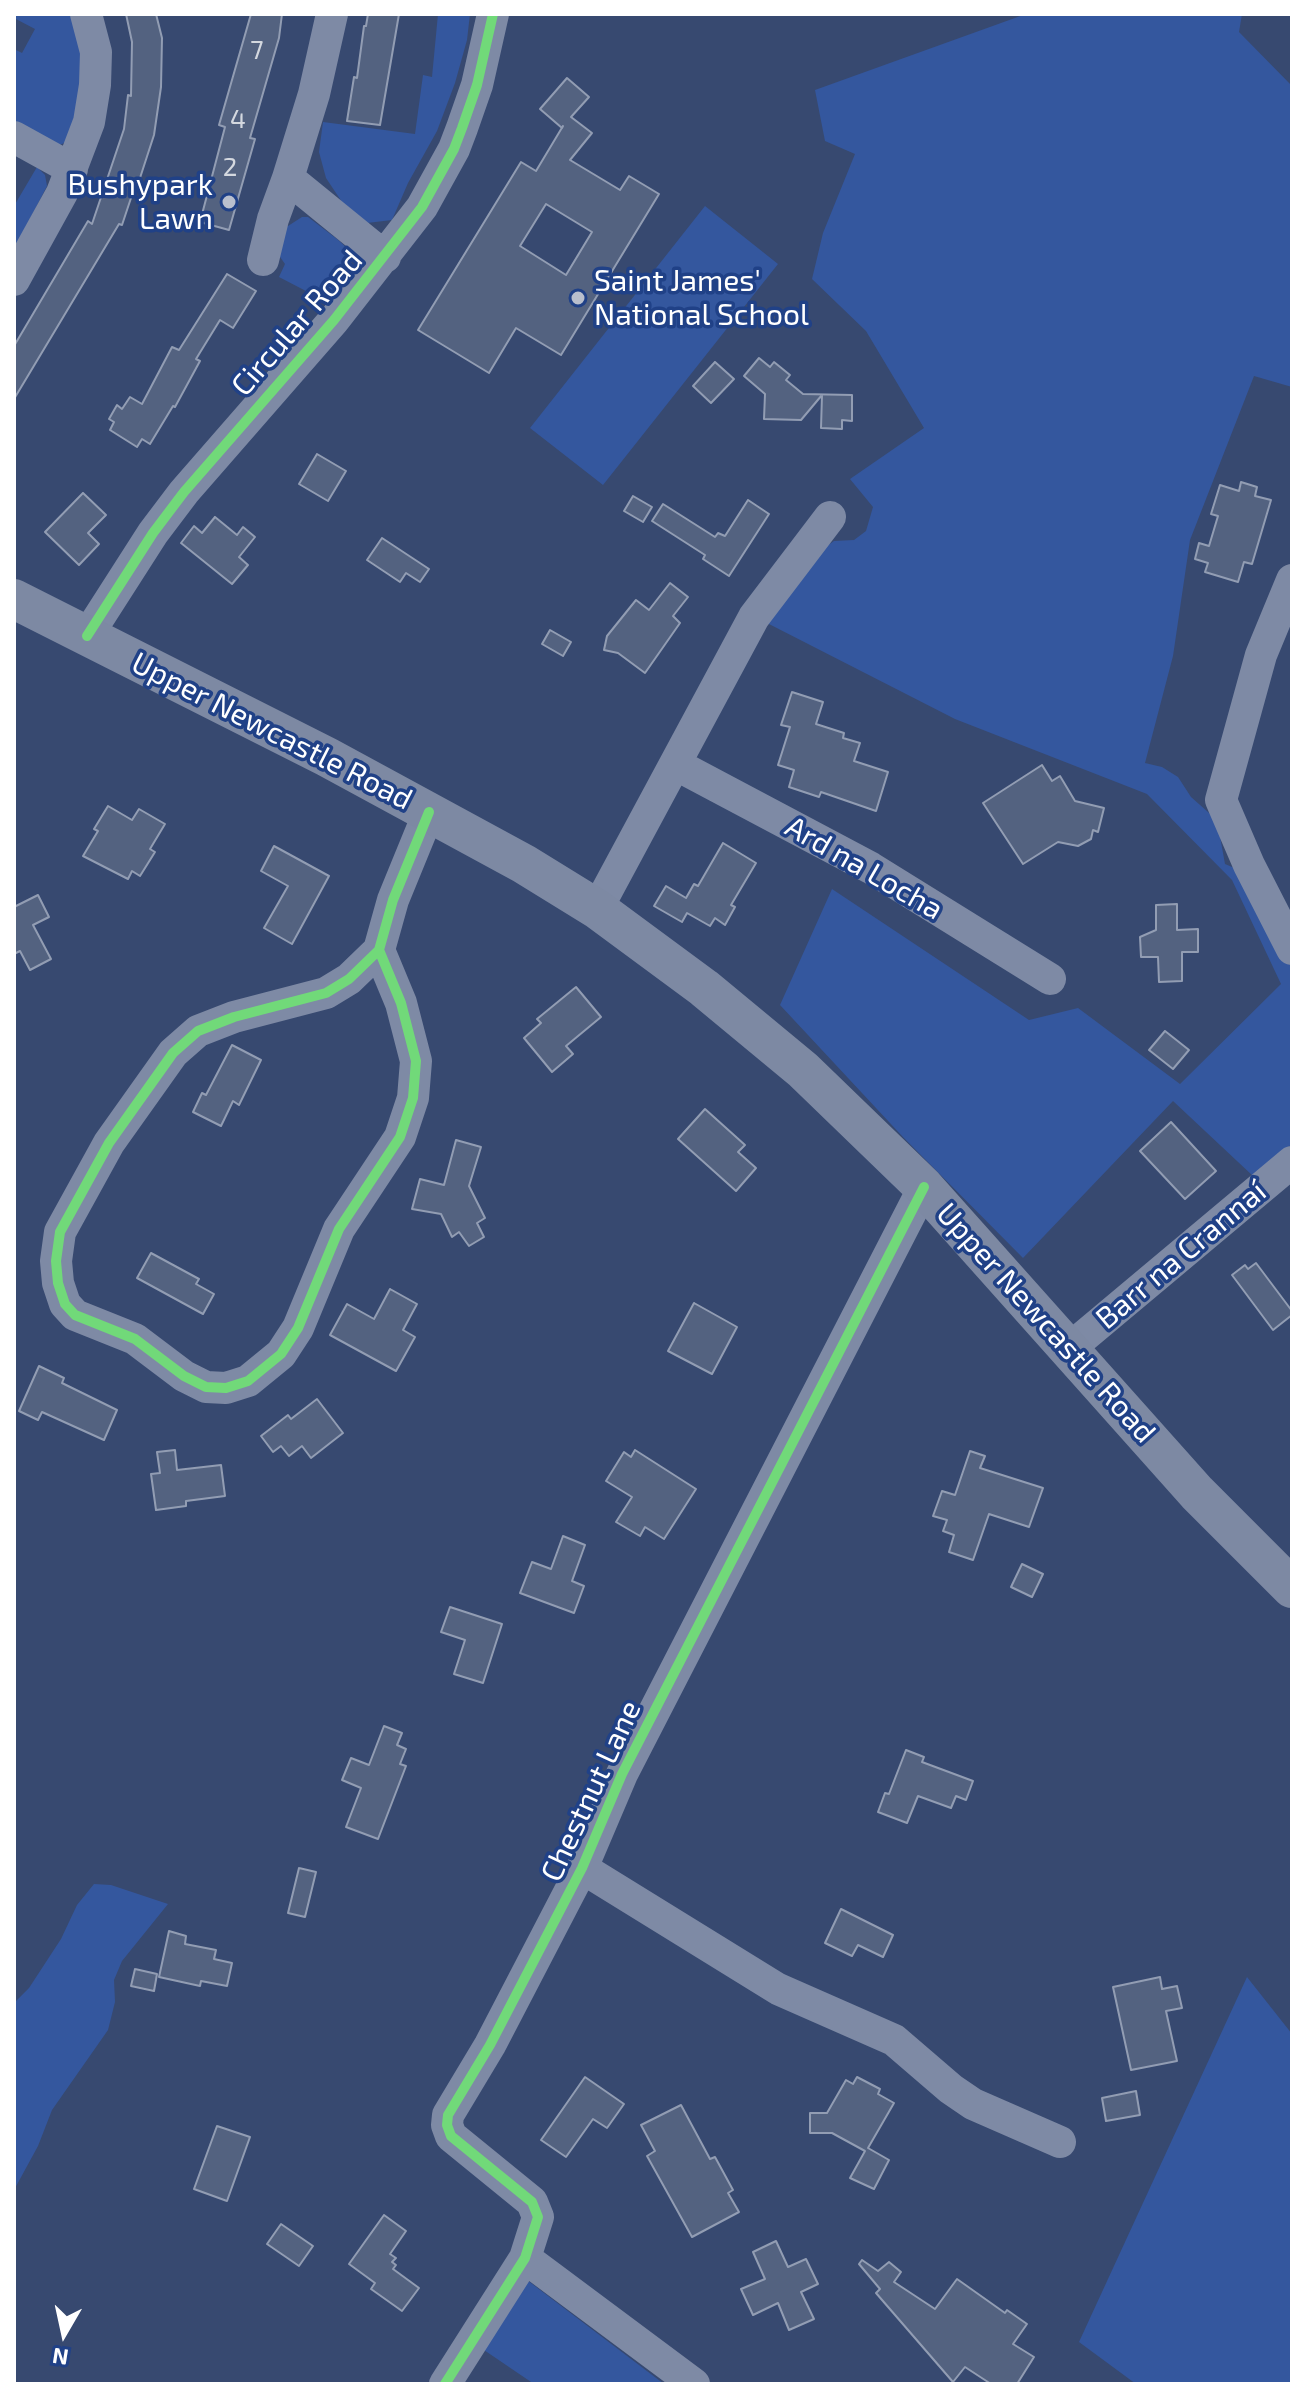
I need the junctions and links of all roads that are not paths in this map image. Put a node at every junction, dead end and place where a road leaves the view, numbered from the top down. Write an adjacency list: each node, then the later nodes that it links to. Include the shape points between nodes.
1 (86, 14): 5 (street, via 96,52 95,85)
2 (332, 14): 6 (street)
3 (493, 14): 7 (street, Circular Road, via 477,85 454,149 422,207)
4 (14, 137): 5 (street)
5 (72, 169): 9 (street)
6 (288, 178): 7 (street); 8 (street)
7 (385, 257): 13 (street, Circular Road, via 184,492)
8 (263, 260)
9 (14, 280)
10 (830, 517): 14 (street, via 754,617)
11 (1292, 580): 17 (street, via 1261,655 1221,800)
12 (14, 599): 13 (main road, Upper Newcastle Road)
13 (87, 636): 15 (main road, Upper Newcastle Road)
14 (675, 764): 16 (street); 19 (street, Ard na Locha, via 871,868)
15 (429, 812): 16 (main road, Upper Newcastle Road); 18 (street)
16 (597, 909): 21 (main road, Upper Newcastle Road, via 803,1070)
17 (1292, 949)
18 (379, 950): 18 (street, via 401,1003 416,1061 413,1098 400,1137 339,1229 298,1328 281,1354 248,1381 206,1387 135,1339 75,1315 58,1283 60,1232 109,1143 173,1053 198,1031 326,993)
19 (1050, 979)
20 (1292, 1162): 22 (street, Barr na Crannaí)
21 (924, 1187): 22 (main road, Upper Newcastle Road); 24 (street, Chestnut Lane, via 622,1774)
22 (1070, 1348): 23 (main road, Upper Newcastle Road, via 1197,1493)
23 (1292, 1588)
24 (582, 1868): 25 (street, via 778,1989 894,2040 973,2104); 26 (street, Chestnut Lane, via 448,2115 451,2136 532,2202 538,2217)
25 (1060, 2142)
26 (525, 2258): 27 (street, Chestnut Lane); 28 (street)
27 (445, 2384)
28 (694, 2384)

